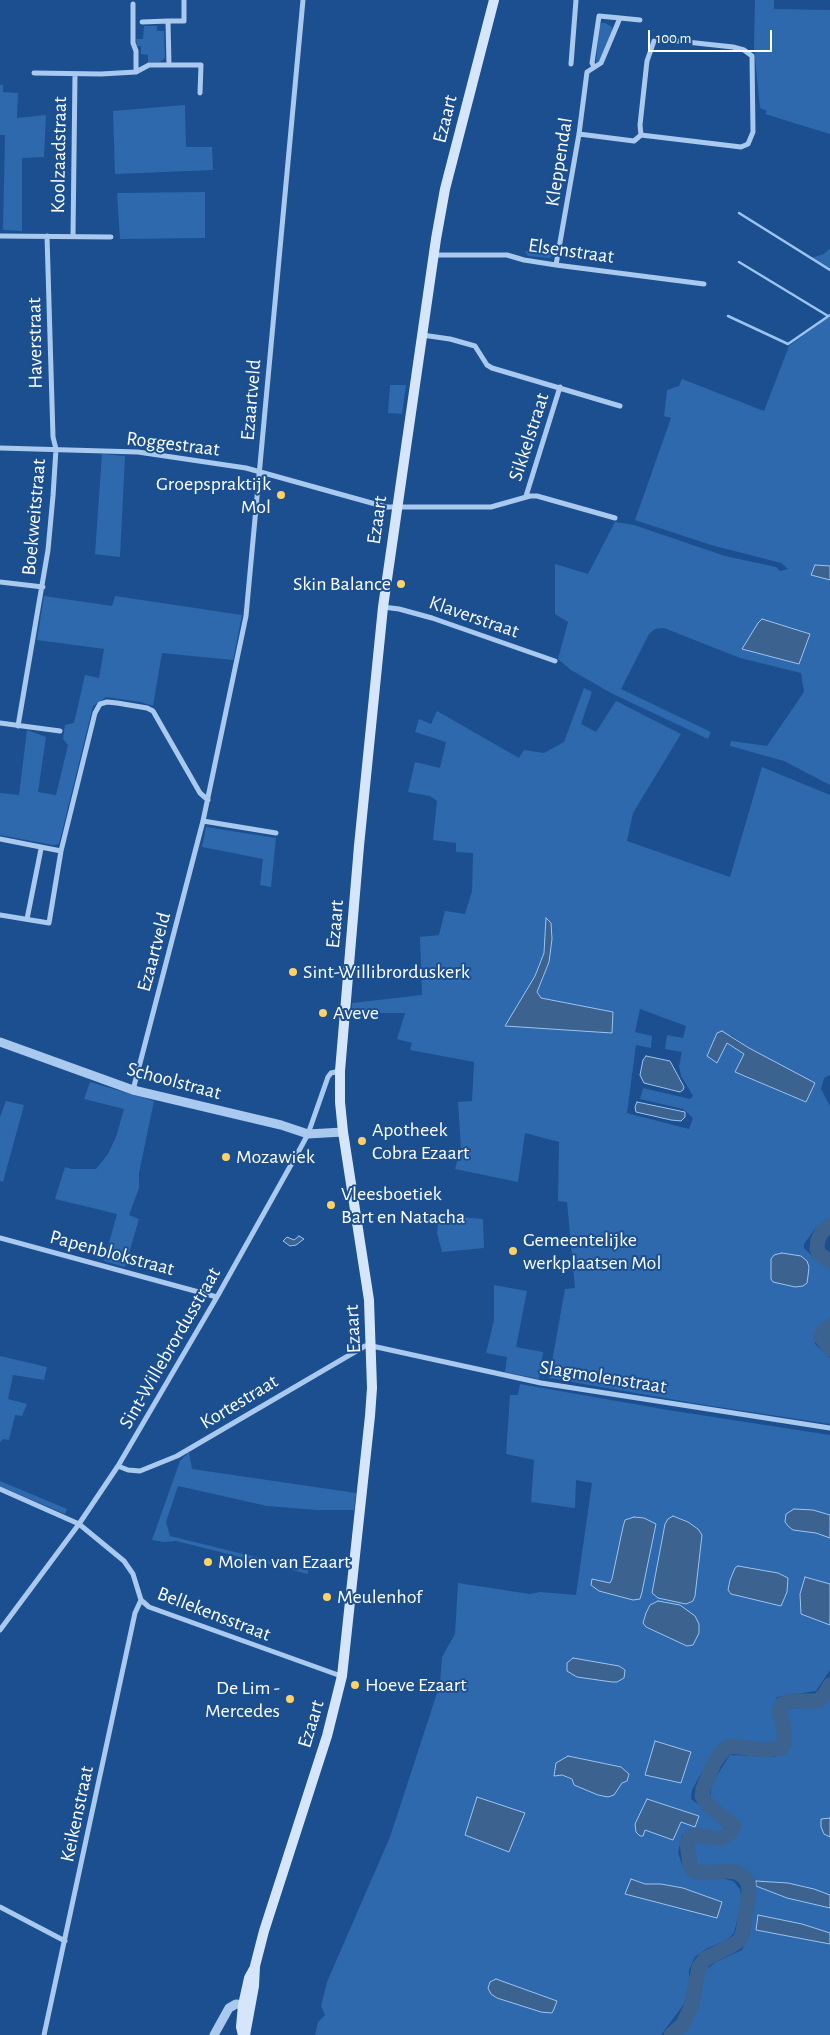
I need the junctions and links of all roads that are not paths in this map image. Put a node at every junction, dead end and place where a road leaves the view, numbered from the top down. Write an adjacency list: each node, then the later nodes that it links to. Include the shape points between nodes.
1 (184, 0): 8 (street, via 184,22)
2 (303, 0): 31 (street, Ezaartveld)
3 (494, 0): 23 (main road, Ezaart, via 445,189)
4 (576, 0): 10 (street)
5 (133, 4): 13 (street)
6 (620, 18): 7 (street, Kleppendal); 12 (street, Kleppendal, via 602,63); 12 (street, Kleppendal, via 599,16)
7 (640, 20)
8 (168, 21): 9 (street); 11 (street)
9 (142, 22)
10 (571, 64)
11 (169, 65): 13 (street, Koolzaadstraat, via 148,65); 16 (street, Koolzaadstraat, via 201,65)
12 (594, 67): 17 (street, Kleppendal, via 587,72)
13 (136, 72): 15 (street, Koolzaadstraat)
14 (34, 73): 15 (street, Koolzaadstraat)
15 (75, 75): 21 (street, Koolzaadstraat)
16 (200, 93)
17 (580, 134): 18 (street, via 634,142); 24 (street, Kleppendal)
18 (641, 135): 18 (street, via 741,147 748,144 753,132 752,56 733,47 654,41 647,60)
19 (0, 236): 20 (street)
20 (47, 236): 21 (street); 30 (street, Haverstraat, via 53,438)
21 (73, 236): 22 (street)
22 (111, 237)
23 (434, 255): 24 (street, Elsenstraat, via 507,255); 26 (main road, Ezaart)
24 (556, 265): 25 (street, Elsenstraat)
25 (704, 284)
26 (422, 335): 27 (street, Sikkelstraat, via 475,346 492,368); 33 (main road, Ezaart)
27 (560, 387): 28 (street, Sikkelstraat, via 567,392); 32 (street, Sikkelstraat)
28 (620, 406)
29 (0, 448): 30 (street, Roggestraat)
30 (56, 449): 31 (street, Roggestraat, via 138,452); 36 (street, Boekweitstraat)
31 (260, 472): 33 (street, Roggestraat, via 386,507); 42 (street, Ezaartveld, via 247,609)
32 (526, 496): 33 (street, Roggestraat, via 491,507); 34 (street, via 537,496)
33 (397, 507): 37 (main road, Ezaart)
34 (615, 518)
35 (0, 582): 36 (street, Boekweitstraat)
36 (43, 587): 40 (street, Boekweitstraat)
37 (383, 607): 38 (street, Klaverstraat, via 424,615); 51 (main road, Ezaart)
38 (555, 661)
39 (0, 723): 40 (street)
40 (18, 726): 41 (street)
41 (60, 731)
42 (208, 800): 43 (street, Ezaartveld); 47 (street, via 200,793 156,716 147,708 107,702 100,704 95,713)
43 (203, 821): 44 (street); 52 (street, Ezaartveld)
44 (276, 833)
45 (0, 840): 46 (street)
46 (41, 849): 47 (street); 49 (street)
47 (61, 852): 49 (street, via 49,923)
48 (0, 915): 49 (street)
49 (27, 919)
50 (0, 1042): 52 (street, Schoolstraat)
51 (340, 1071): 53 (main road, Ezaart); 54 (street, Sint-Willebrordusstraat, via 328,1077)
52 (133, 1090): 54 (street, Schoolstraat)
53 (343, 1132): 54 (street, Schoolstraat); 57 (main road, Ezaart, via 369,1300)
54 (308, 1134): 56 (street, Sint-Willebrordusstraat)
55 (0, 1238): 56 (street, Papenblokstraat)
56 (217, 1297): 59 (street, Sint-Willebrordusstraat)
57 (372, 1346): 58 (street, Slagmolenstraat, via 541,1383); 59 (street, Kortestraat, via 359,1348 177,1456 140,1471); 64 (main road, Ezaart, via 370,1416)
58 (830, 1428)
59 (118, 1466): 61 (street, Sint-Willebrordusstraat)
60 (0, 1489): 61 (street, Bellekensstraat)
61 (79, 1524): 62 (street, Bellekensstraat, via 124,1561 133,1574); 63 (street, Sint-Willebrordusstraat)
62 (141, 1600): 64 (street, Bellekensstraat, via 154,1610); 66 (street, Keikenstraat, via 135,1613)
63 (0, 1630)
64 (342, 1676): 67 (main road, Ezaart, via 327,1736 255,1966 248,1978)
65 (0, 1907): 66 (street)
66 (65, 1941): 68 (street, Keikenstraat)
67 (247, 2005): 69 (street, via 236,2004 228,2008); 70 (main road, Ezaart, via 241,2027)
68 (44, 2035)
69 (214, 2035)
70 (244, 2035)

